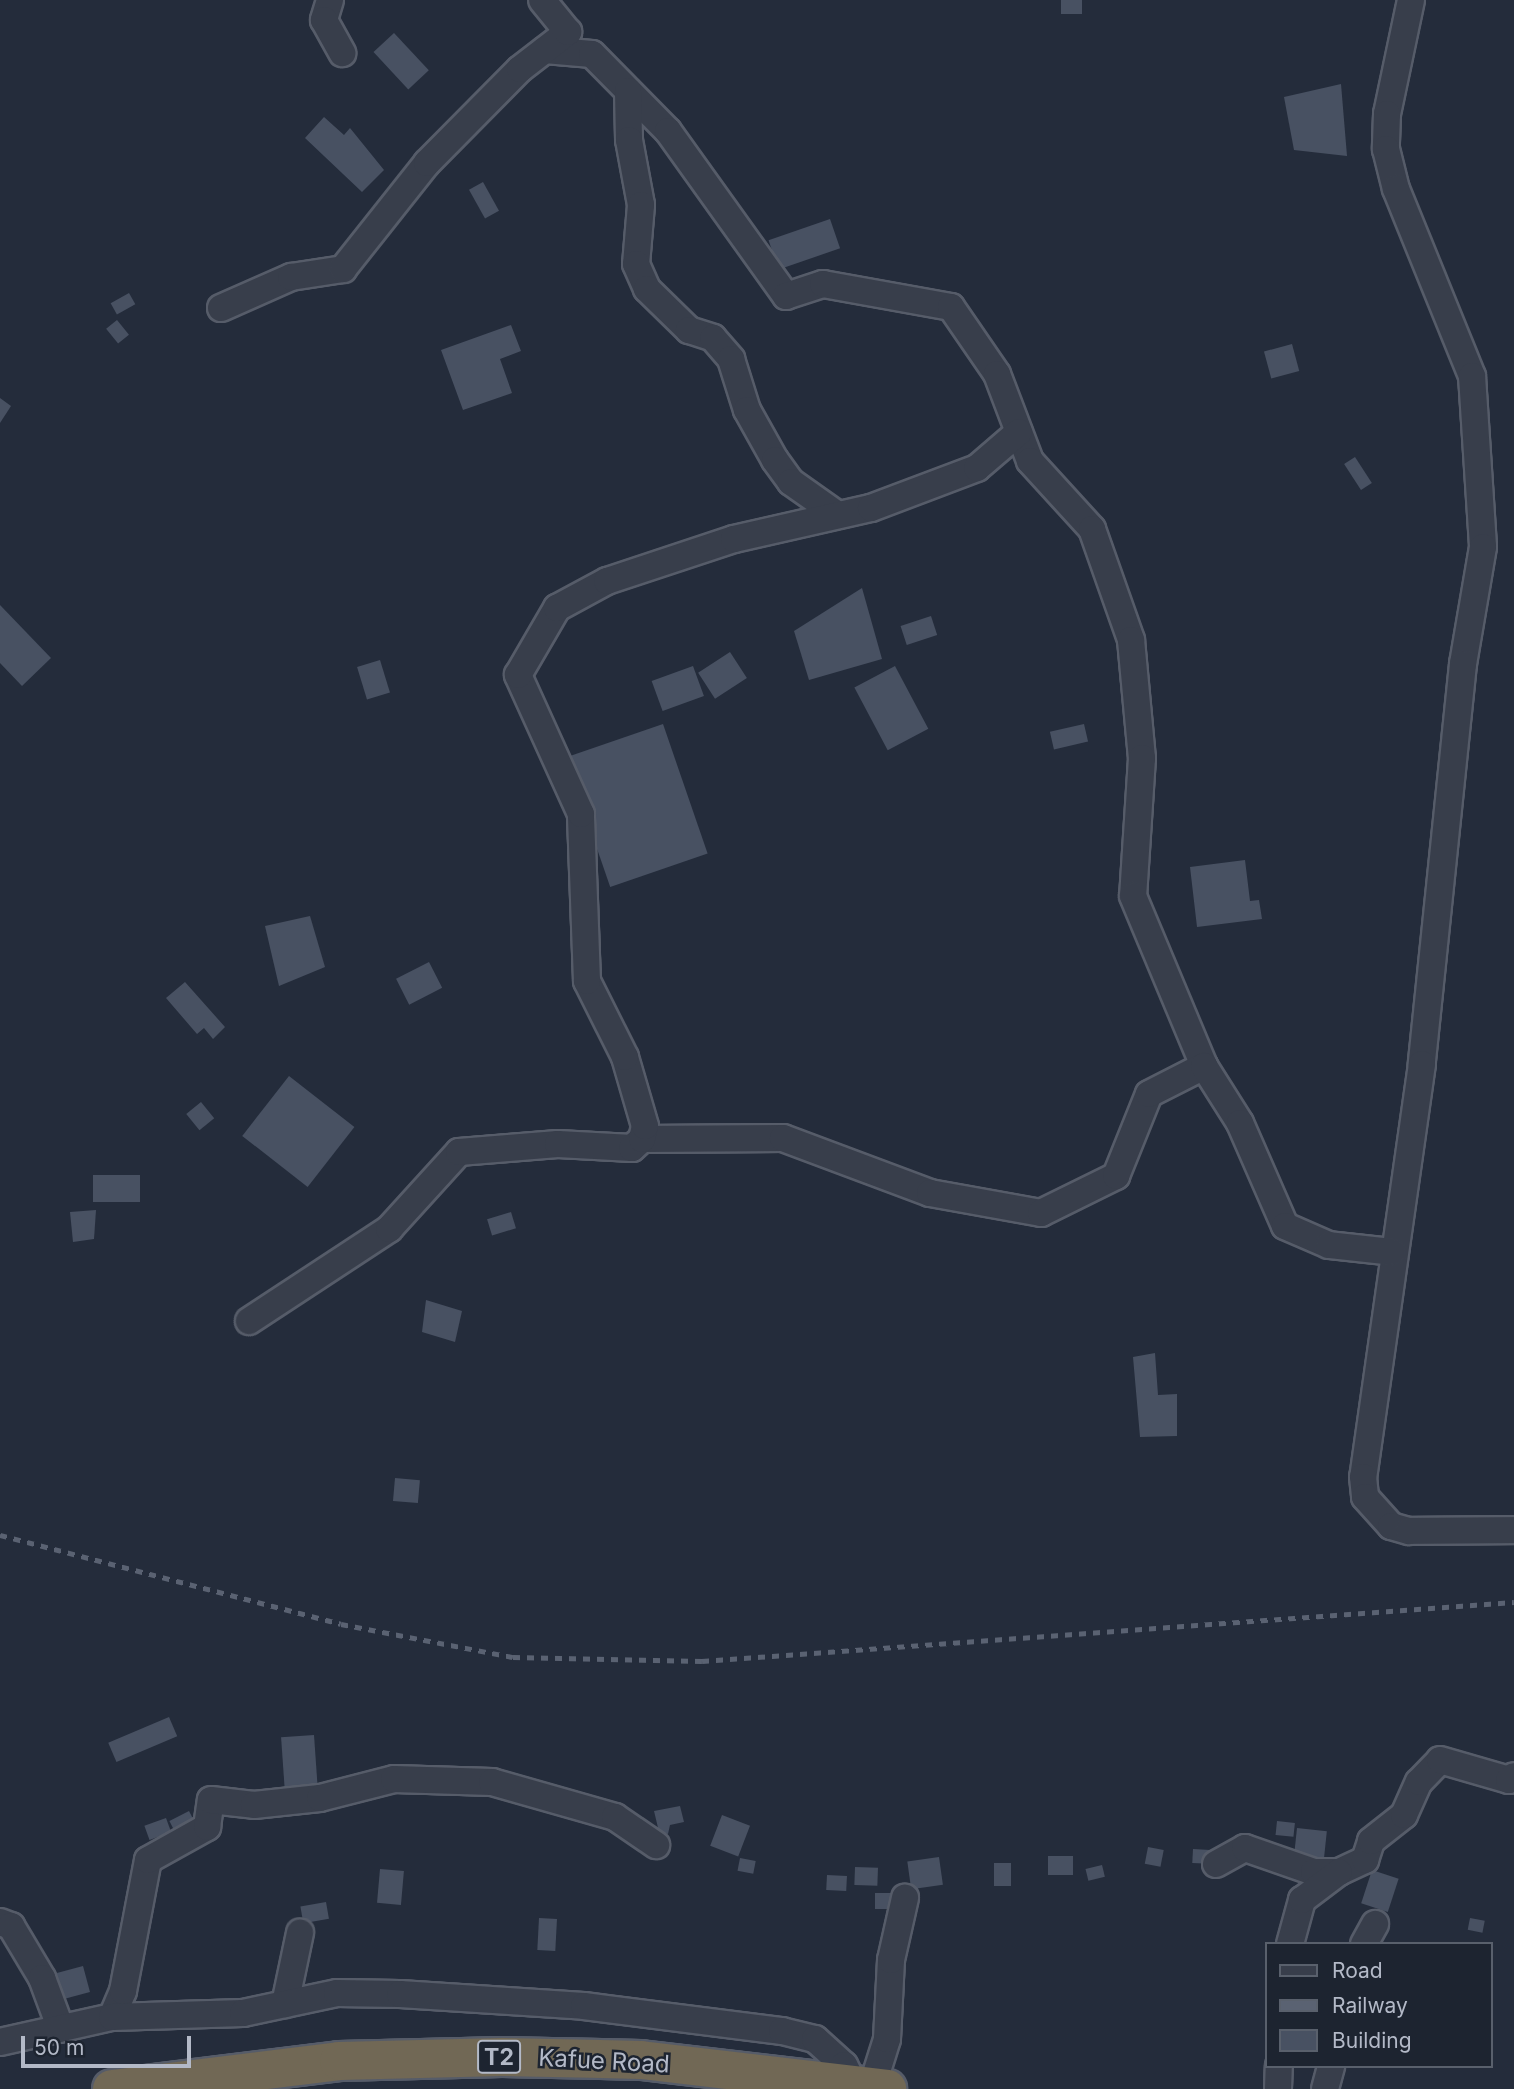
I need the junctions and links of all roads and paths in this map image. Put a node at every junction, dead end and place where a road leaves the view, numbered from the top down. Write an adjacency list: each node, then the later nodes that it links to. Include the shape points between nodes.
1 (330, 0): 5 (street, via 324,20)
2 (542, 0): 4 (street, via 568,28)
3 (1411, 0): 12 (street, via 1387,114 1386,149 1396,189 1472,376 1483,547 1464,664 1422,1064)
4 (545, 50): 6 (street, via 592,54); 7 (street, via 427,163 343,269 291,277)
5 (342, 53)
6 (628, 91): 8 (street, via 668,131 786,296 823,284 951,307 997,374); 9 (street, via 629,140 641,205 636,264 647,289 689,330 713,338 731,359 747,410 775,460 791,482)
7 (221, 308)
8 (1019, 432): 9 (street, via 977,468); 10 (street, via 1030,461 1092,529 1131,640 1142,758 1133,896)
9 (838, 515): 11 (street, via 734,539 607,581 557,608 518,676 581,814 587,981 625,1057 645,1126)
10 (1204, 1066): 11 (street, via 1149,1094 1116,1176 1041,1213 930,1193 783,1138); 12 (street, via 1240,1123 1285,1226 1329,1245)
11 (642, 1139): 13 (street, via 632,1148 558,1144 459,1152 389,1229)
12 (1393, 1252): 14 (street, via 1367,1432 1365,1497 1391,1526 1409,1531)
13 (249, 1321)
14 (1514, 1530)
15 (1514, 1776): 18 (street, via 1509,1780 1440,1760 1419,1782 1404,1815 1371,1841 1365,1860)
16 (656, 1845): 24 (street, via 615,1817 492,1782 394,1779 320,1798 254,1805 211,1800 207,1827 148,1860 123,1992)
17 (1216, 1864): 18 (street, via 1245,1848 1314,1872)
18 (1339, 1872): 22 (street, via 1302,1900)
19 (905, 1898): 29 (street, via 891,1960 887,2039)
20 (0, 1922): 25 (street, via 11,1926 42,1978)
21 (300, 1933): 23 (street)
22 (1291, 1942)
23 (285, 2004): 24 (street, via 243,2013); 29 (street, via 337,1993 400,1994 584,2006 782,2031 815,2039)
24 (112, 2017): 25 (street)
25 (61, 2029): 26 (street)
26 (0, 2042)
27 (1279, 2068): 31 (street)
28 (1330, 2068): 32 (street)
29 (871, 2087): 30 (highway, Kafue Road / T2, via 641,2060 502,2057 339,2061)
30 (112, 2089)
31 (1278, 2089)
32 (1325, 2089)

